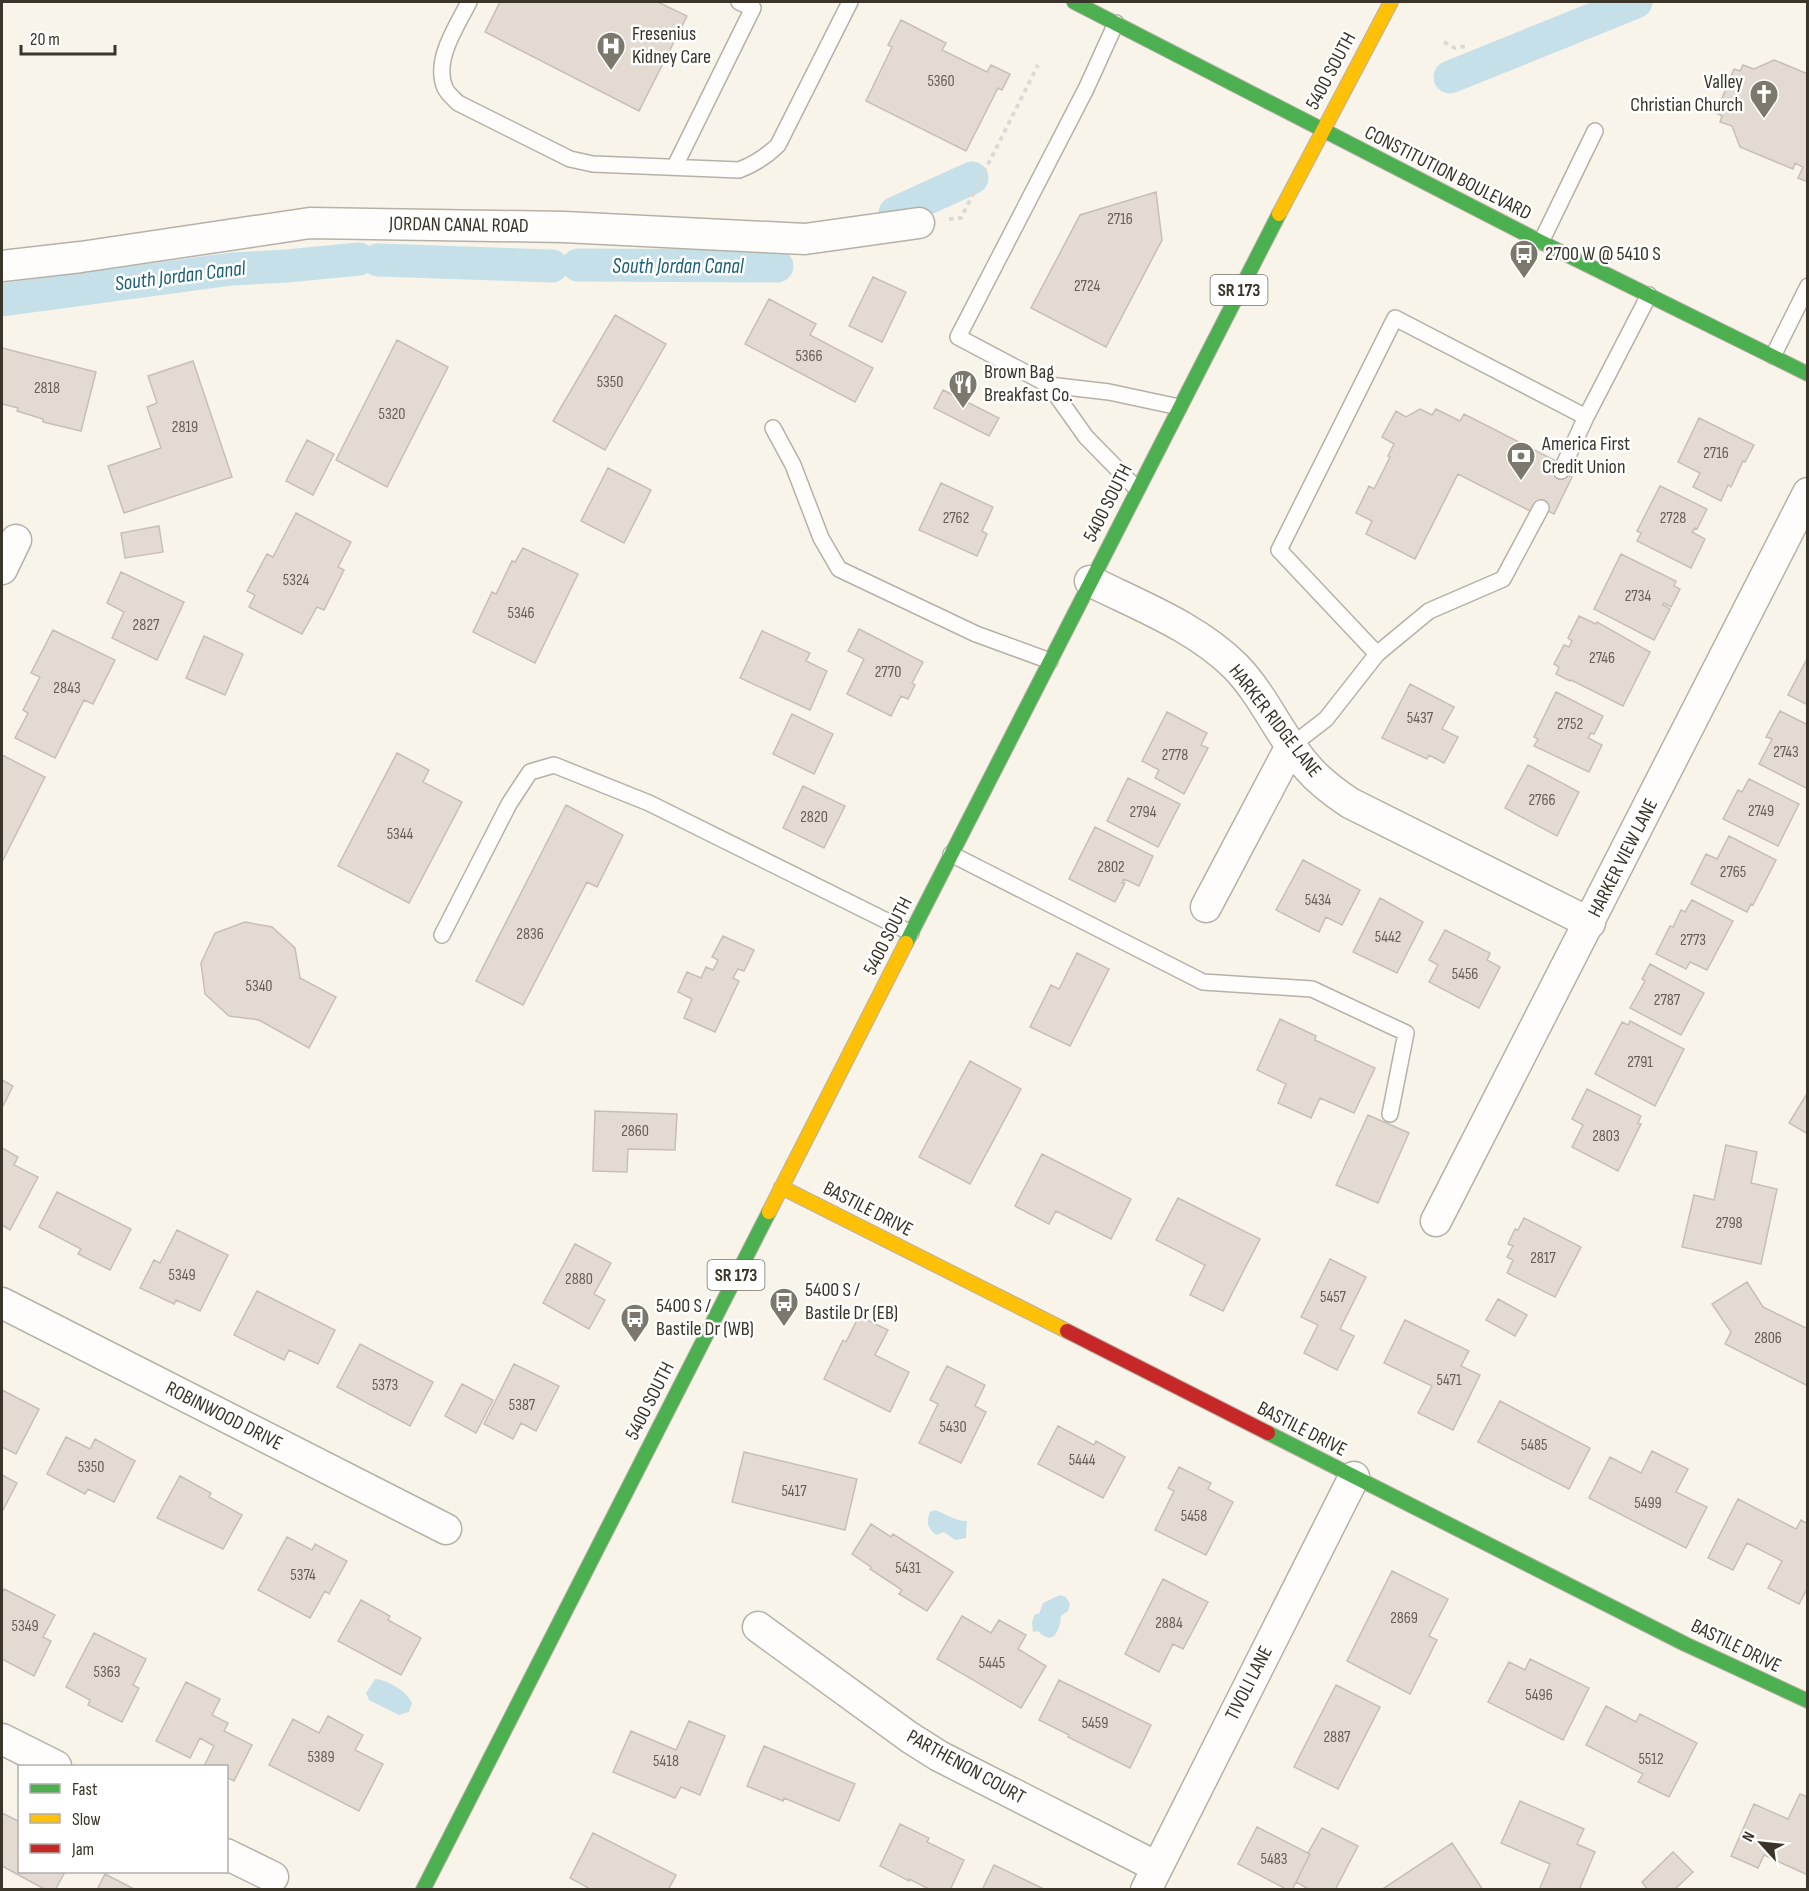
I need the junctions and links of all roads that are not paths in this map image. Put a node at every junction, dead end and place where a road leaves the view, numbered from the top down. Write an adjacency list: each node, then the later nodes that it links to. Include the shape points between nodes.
1 (469, 2): 9 (lane, via 442,63 446,89 458,103 570,159 593,164)
2 (739, 2): 9 (lane, via 753,8)
3 (850, 2): 9 (lane, via 778,145 767,156 739,170)
4 (1074, 2): 6 (main road, CONSTITUTION BOULEVARD)
5 (1391, 2): 7 (main road, 5400 SOUTH / SR 173)
6 (1116, 23): 7 (main road, CONSTITUTION BOULEVARD); 17 (lane, via 958,337)
7 (1322, 130): 11 (main road, CONSTITUTION BOULEVARD); 18 (main road, 5400 SOUTH / SR 173)
8 (1595, 131): 11 (lane)
9 (675, 166)
10 (919, 223): 12 (street, JORDAN CANAL ROAD, via 805,239 564,227 310,223)
11 (1541, 242): 14 (main road, CONSTITUTION BOULEVARD)
12 (2, 266)
13 (1808, 286): 15 (lane)
14 (1649, 295): 15 (main road, CONSTITUTION BOULEVARD); 19 (lane)
15 (1773, 356): 16 (main road, CONSTITUTION BOULEVARD)
16 (1808, 374)
17 (1049, 385): 18 (lane, via 1109,392); 22 (lane, via 1086,437)
18 (1179, 407): 22 (main road, 5400 SOUTH / SR 173)
19 (1586, 417): 21 (lane); 28 (lane, via 1395,318 1279,550)
20 (773, 428): 29 (lane, via 793,465 821,538 839,569 976,634)
21 (1561, 471)
22 (1137, 489): 27 (main road, 5400 SOUTH / SR 173)
23 (1808, 493): 33 (street, HARKER VIEW LANE)
24 (1541, 508): 28 (lane, via 1503,579 1429,611)
25 (16, 540): 26 (street)
26 (2, 569)
27 (1090, 581): 29 (main road, 5400 SOUTH / SR 173); 30 (street, HARKER RIDGE LANE, via 1206,641 1236,667)
28 (1377, 654): 30 (lane, via 1326,719)
29 (1050, 661): 31 (main road, 5400 SOUTH / SR 173)
30 (1291, 746): 32 (street); 33 (street, HARKER RIDGE LANE, via 1308,769 1350,803)
31 (951, 854): 34 (main road, 5400 SOUTH / SR 173); 36 (lane, via 1203,982 1312,989 1406,1033)
32 (1206, 907)
33 (1590, 923): 38 (street, HARKER VIEW LANE)
34 (911, 933): 35 (lane, via 648,803 554,765 530,772 519,788); 37 (main road, 5400 SOUTH / SR 173)
35 (442, 935)
36 (1389, 1114)
37 (781, 1187): 40 (main road, BASTILE DRIVE); 49 (main road, 5400 SOUTH / SR 173)
38 (1436, 1221)
39 (2, 1303): 41 (street, ROBINWOOD DRIVE)
40 (1354, 1477): 43 (main road, BASTILE DRIVE, via 1685,1644); 48 (street, TIVOLI LANE)
41 (446, 1529)
42 (758, 1627): 48 (street, PARTHENON COURT, via 909,1737)
43 (1808, 1701)
44 (2, 1739): 45 (street)
45 (52, 1765)
46 (228, 1855): 47 (street)
47 (273, 1877)
48 (1151, 1878)
49 (423, 1890)

